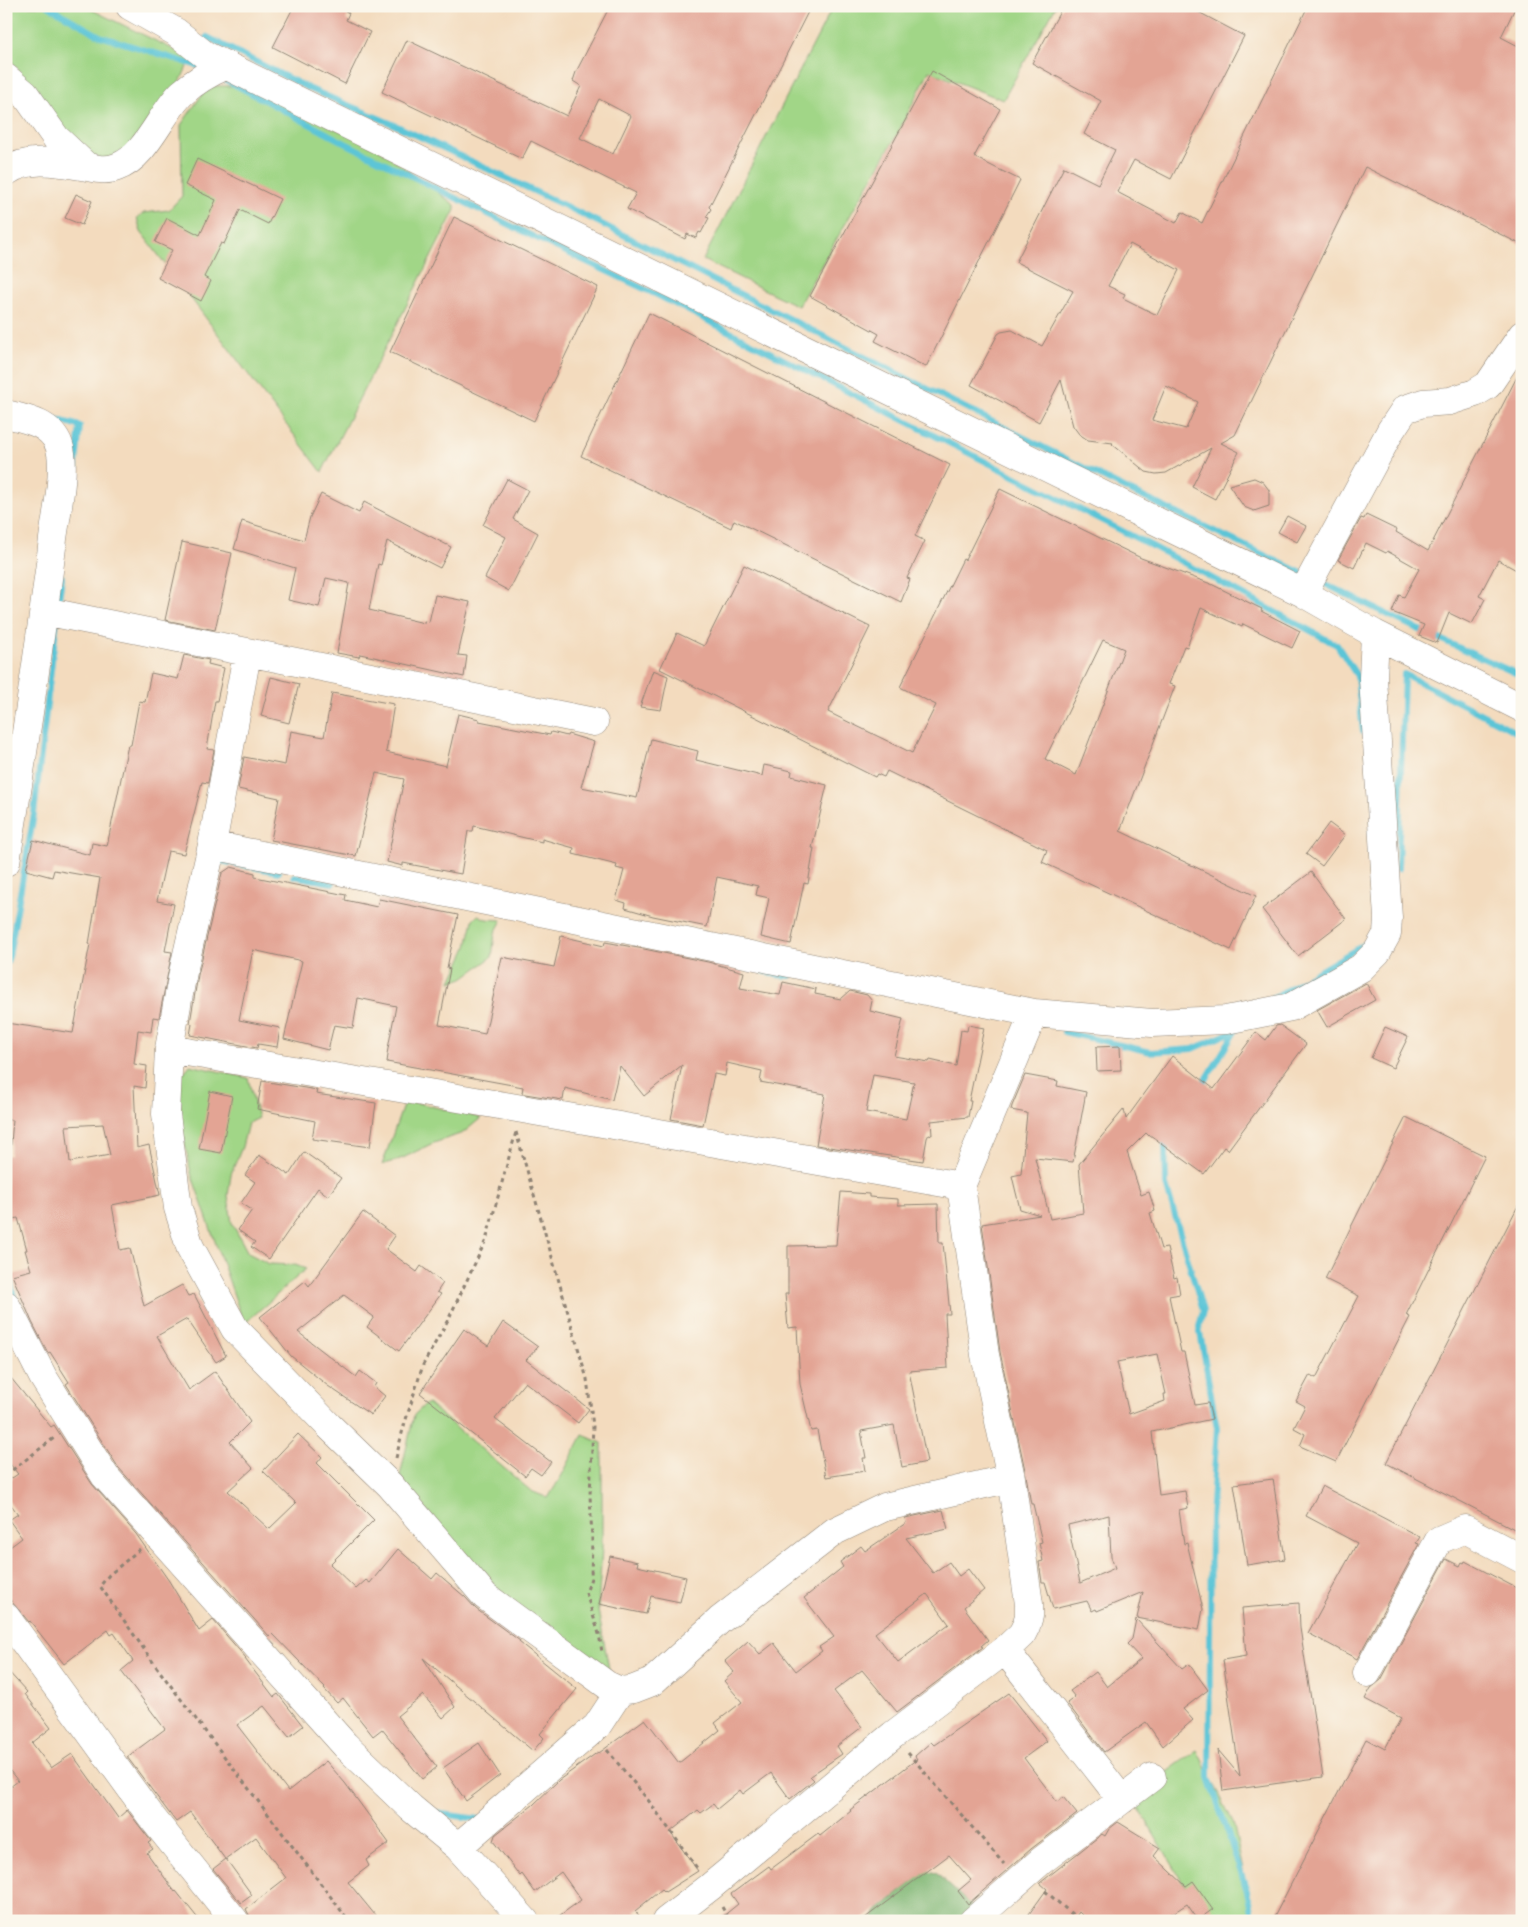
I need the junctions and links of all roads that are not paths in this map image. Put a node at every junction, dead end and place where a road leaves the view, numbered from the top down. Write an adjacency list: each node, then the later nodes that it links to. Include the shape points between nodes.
1 (136, 8): 2 (street, via 176,32 205,55)
2 (227, 66): 4 (street, via 210,72 181,94 150,138 120,167 106,170); 8 (street)
3 (6, 78): 4 (street, via 26,94 56,138)
4 (87, 167): 5 (street, via 41,162 26,163)
5 (6, 172)
6 (1522, 335): 8 (street, via 1488,385 1450,401 1423,403 1405,409 1390,430)
7 (6, 414): 9 (street, via 34,421 46,428 59,445 62,470)
8 (1303, 593): 10 (street)
9 (44, 611): 11 (street); 15 (street)
10 (1375, 634): 12 (street); 16 (street, via 1373,678 1388,918 1387,934 1377,952 1361,968 1290,1007 1226,1020 1152,1023)
11 (247, 654): 13 (street); 14 (street)
12 (1522, 708)
13 (594, 722)
14 (212, 845): 16 (street); 17 (street, via 182,972)
15 (6, 862)
16 (1034, 1013): 18 (street)
17 (170, 1049): 18 (street, via 514,1119); 25 (street, via 166,1114 178,1208 190,1247 234,1329 390,1485 485,1596)
18 (961, 1186): 20 (street, via 985,1355)
19 (6, 1305): 28 (street, via 43,1377 105,1476 345,1745 411,1808)
20 (1010, 1478): 23 (street, via 1029,1616 1022,1634); 25 (street, via 885,1507 835,1531 720,1620 652,1682 634,1690)
21 (1522, 1559): 24 (street, via 1465,1528 1439,1540)
22 (6, 1617): 29 (street, via 153,1819)
23 (1005, 1650): 27 (street); 31 (street, via 894,1735)
24 (1367, 1673)
25 (614, 1688): 28 (street, via 597,1726)
26 (1152, 1777): 27 (street)
27 (1122, 1800): 32 (street)
28 (458, 1846): 30 (street)
29 (234, 1921)
30 (525, 1921)
31 (666, 1921)
32 (973, 1921)

